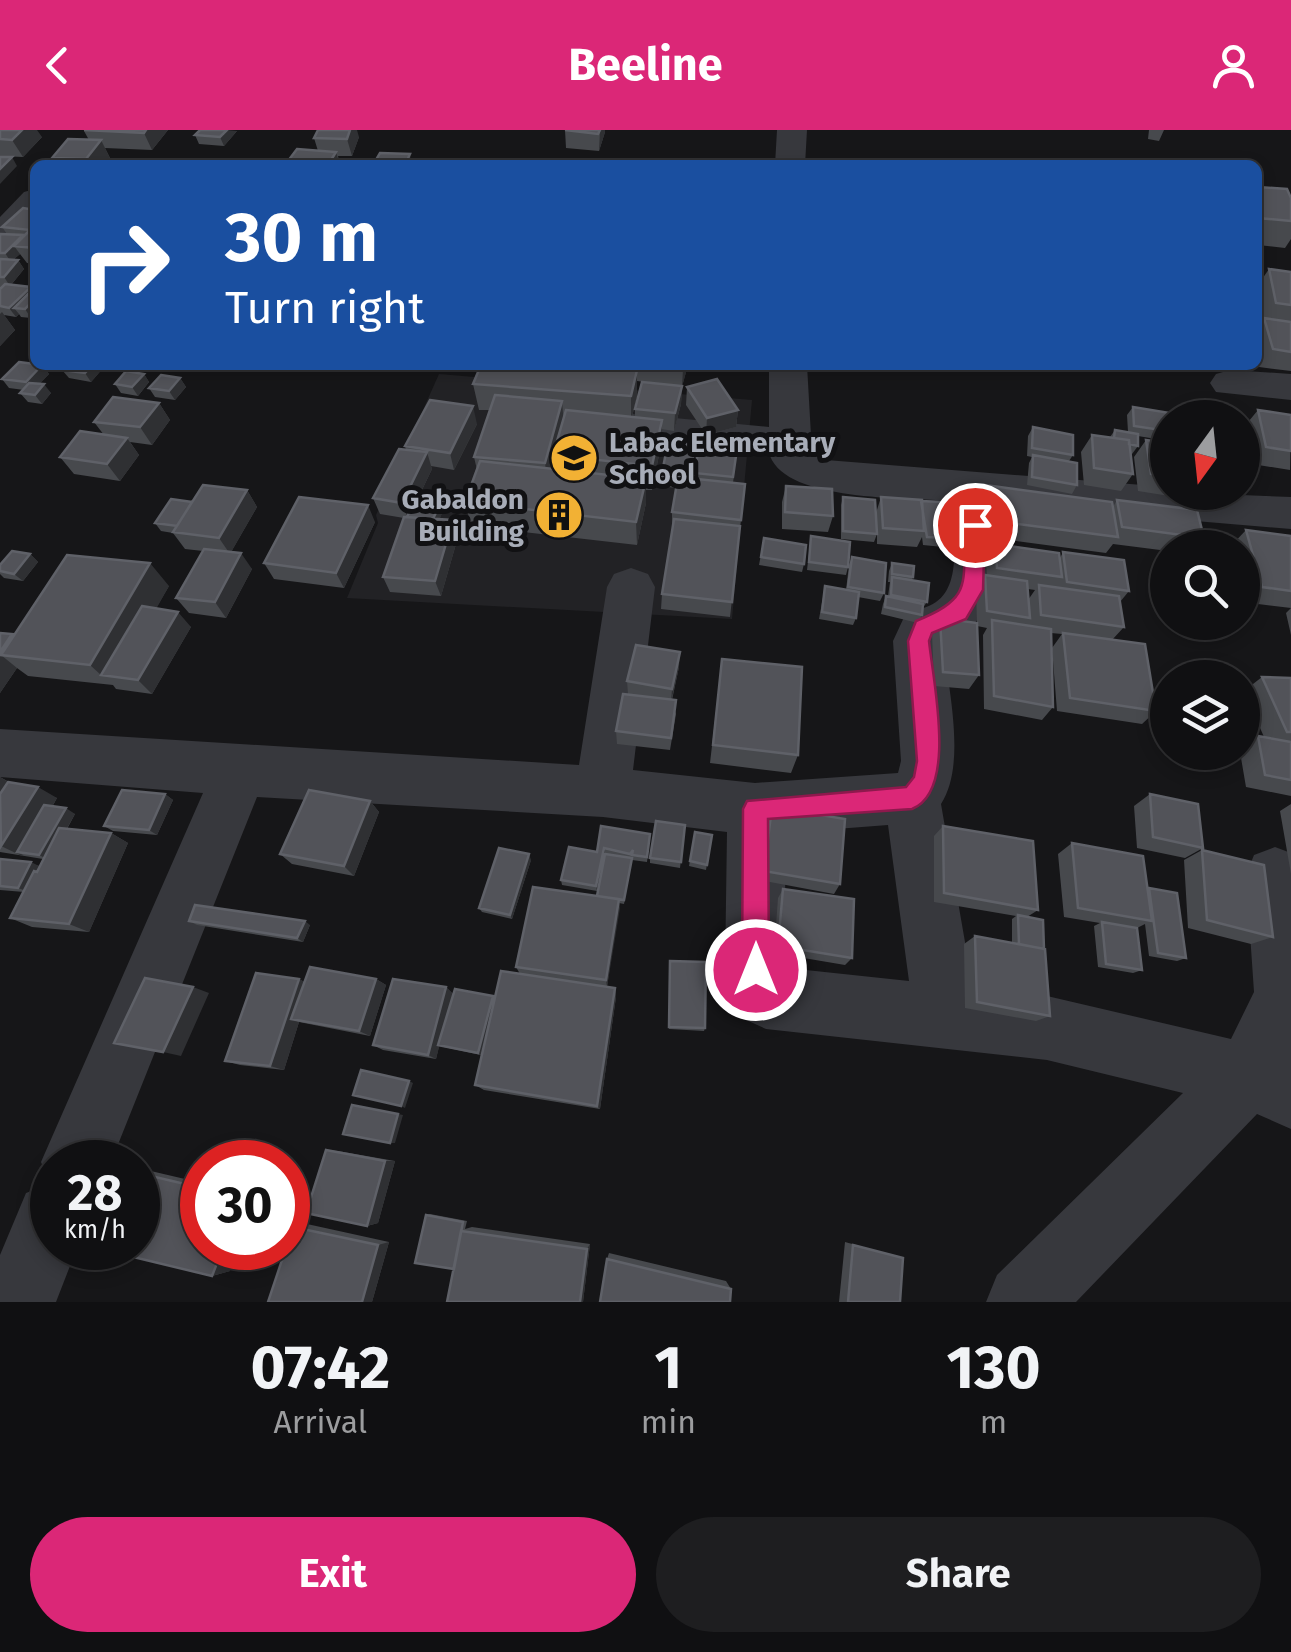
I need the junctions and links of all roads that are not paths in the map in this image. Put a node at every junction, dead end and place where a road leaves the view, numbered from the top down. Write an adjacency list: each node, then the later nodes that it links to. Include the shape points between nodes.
1 (792, 130): 2 (street)
2 (790, 160)
3 (30, 204): 4 (street)
4 (0, 236)
5 (788, 370): 9 (street)
6 (1291, 387): 7 (street)
7 (1228, 389)
8 (543, 419): 9 (street)
9 (788, 444): 10 (street, via 800,467 825,475)
10 (970, 488): 11 (street); 18 (street, via 972,590 958,613 923,627 918,641 928,761 925,781)
11 (1150, 495)
12 (1260, 506): 13 (street)
13 (1291, 512)
14 (631, 587): 17 (street)
15 (0, 753): 16 (street)
16 (240, 772): 17 (street); 23 (street)
17 (603, 792): 19 (street)
18 (912, 798): 19 (street); 21 (street)
19 (755, 809): 21 (street, via 756,970 766,997)
20 (1275, 875): 22 (street, via 1286,995)
21 (946, 1017): 22 (street, via 1048,1028)
22 (1269, 1085): 26 (street)
23 (85, 1140)
24 (31, 1270): 25 (street)
25 (18, 1302)
26 (1024, 1302)

